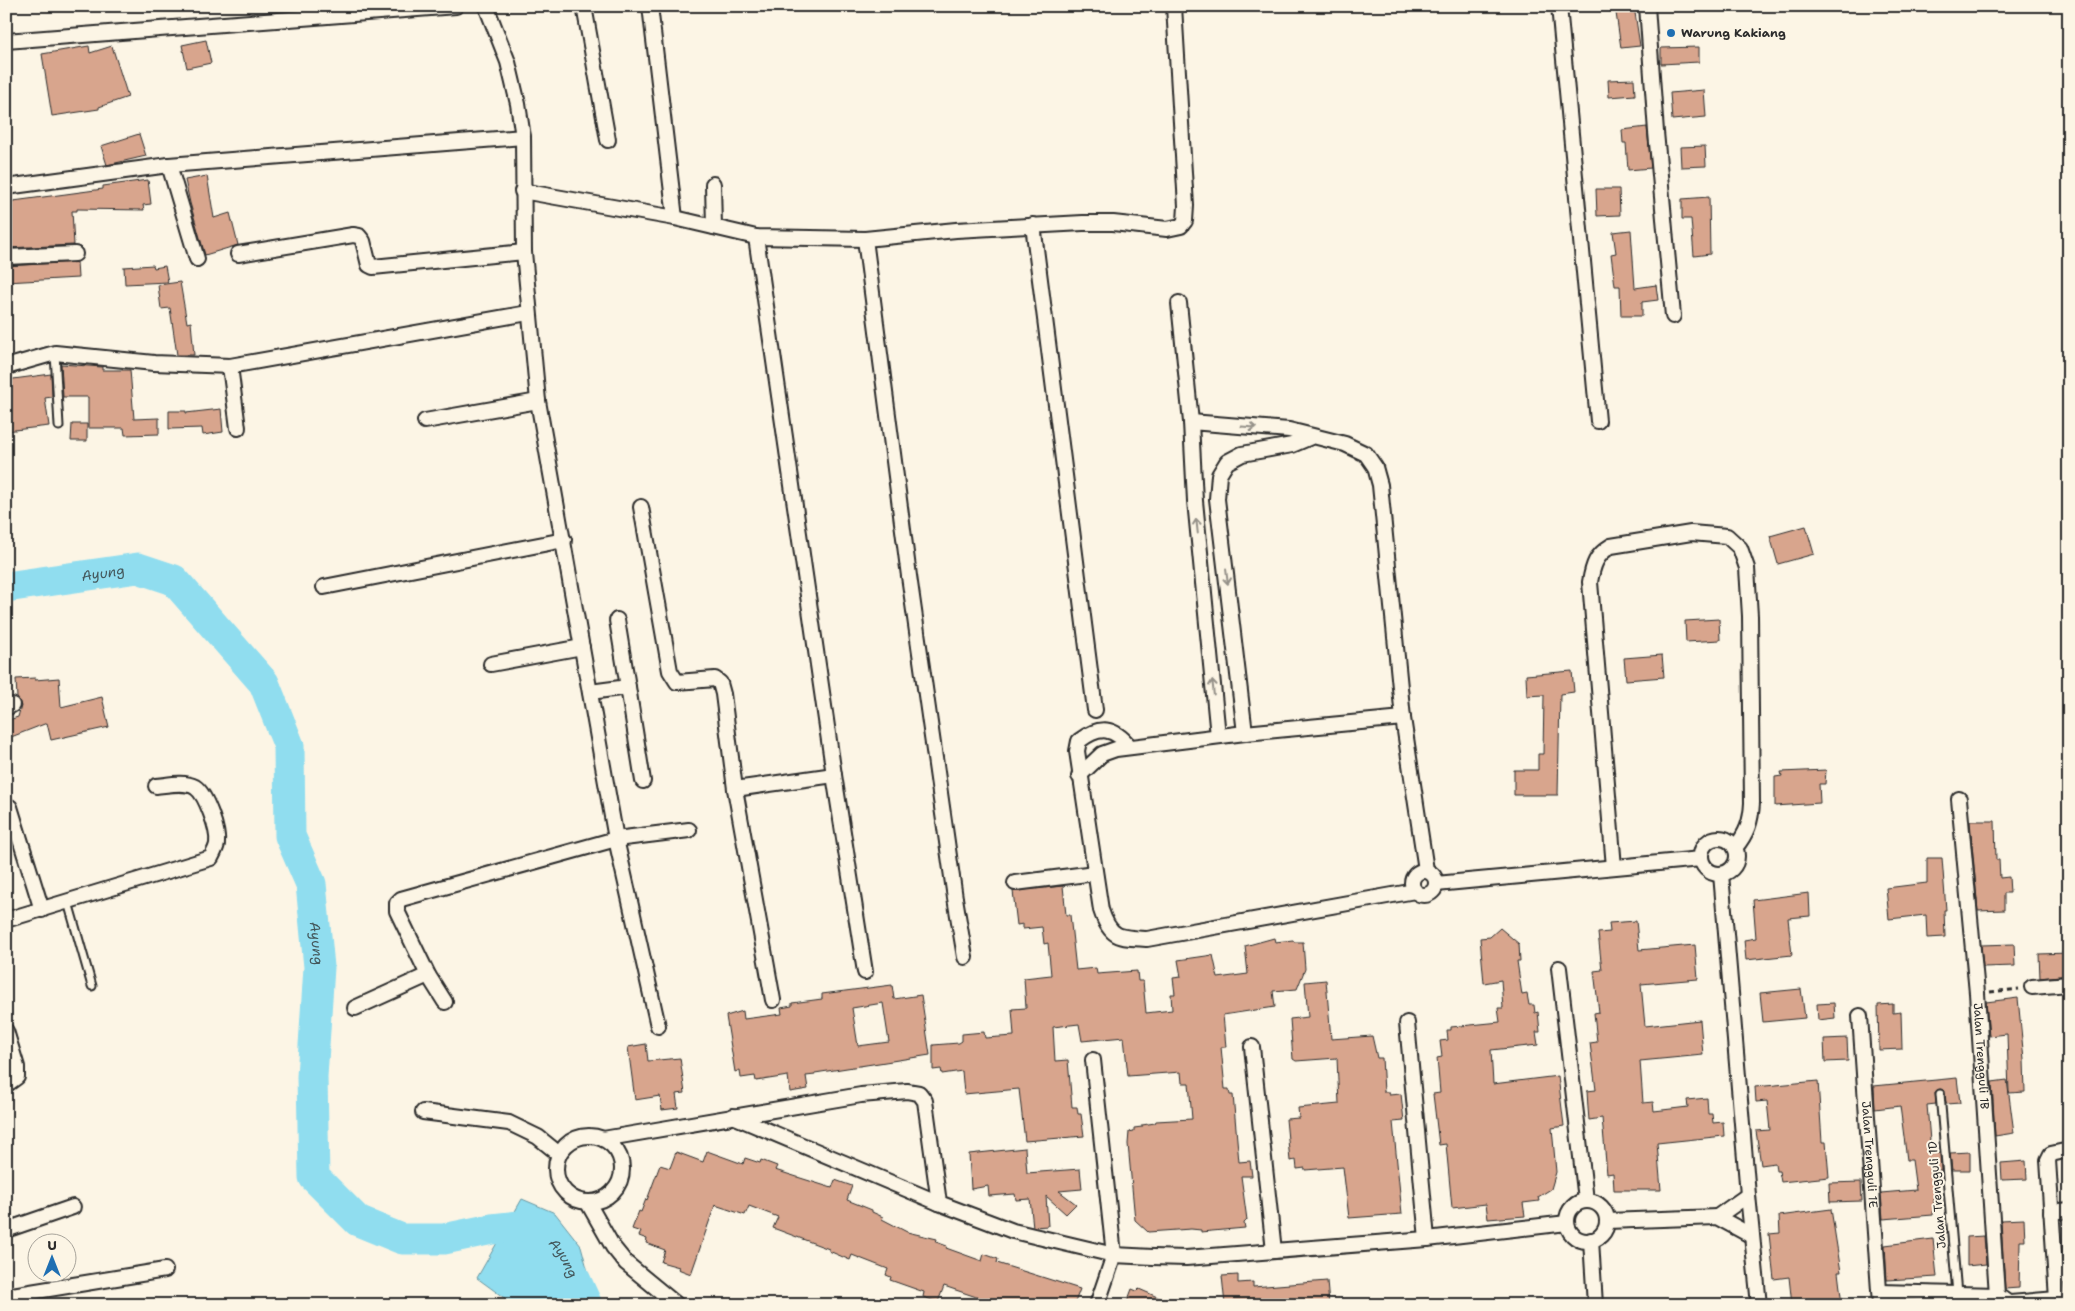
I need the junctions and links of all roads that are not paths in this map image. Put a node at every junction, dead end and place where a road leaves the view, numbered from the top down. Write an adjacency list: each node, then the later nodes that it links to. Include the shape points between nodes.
1 (456, 6): 8 (street)
2 (486, 6): 9 (street, via 508,62)
3 (584, 6): 10 (street)
4 (650, 6): 15 (street)
5 (1174, 6): 16 (street, via 1185,221 1181,226 1167,229 1113,223)
6 (1559, 6): 33 (street)
7 (1647, 6): 27 (street)
8 (6, 41)
9 (523, 137): 11 (street); 14 (street)
10 (608, 140)
11 (169, 165): 13 (street); 24 (street)
12 (713, 184): 17 (street)
13 (6, 187)
14 (522, 191): 15 (street); 20 (street)
15 (675, 218): 17 (street)
16 (1033, 225): 19 (street); 50 (street)
17 (714, 227): 18 (street)
18 (756, 237): 19 (street); 55 (street)
19 (865, 239): 76 (street, via 909,576)
20 (524, 252): 22 (street, via 373,267 369,265 363,241 353,235); 26 (street)
21 (75, 254): 23 (street)
22 (238, 254)
23 (6, 257)
24 (198, 259)
25 (1179, 302): 34 (street)
26 (528, 313): 30 (street); 31 (street)
27 (1673, 316)
28 (55, 353): 29 (street); 30 (street, via 154,363); 35 (lane)
29 (6, 366)
30 (230, 366): 36 (street)
31 (538, 401): 32 (street); 43 (street)
32 (425, 421)
33 (1598, 421)
34 (1190, 422): 37 (street, one-way to 37); 41 (street)
35 (59, 426)
36 (238, 428)
37 (1271, 428): 38 (street); 39 (street)
38 (1311, 437): 39 (street); 51 (street, via 1354,447 1366,454 1375,467 1380,485)
39 (1270, 450): 40 (street, via 1242,454 1227,462 1219,475)
40 (1217, 499): 41 (street); 52 (street, one-way to 52)
41 (1195, 501): 53 (street, one-way to 41)
42 (642, 507): 59 (street, via 670,671 677,682 710,679 720,682)
43 (564, 540): 44 (street); 46 (street)
44 (324, 587)
45 (617, 620): 48 (street)
46 (582, 646): 47 (street); 49 (street)
47 (491, 664)
48 (628, 687): 49 (street); 57 (street)
49 (590, 692): 63 (street)
50 (1095, 710)
51 (1403, 718): 52 (street); 67 (street)
52 (1245, 733): 53 (street)
53 (1218, 736): 54 (street)
54 (1130, 747): 56 (street, via 1102,754); 56 (street, via 1115,731 1087,734 1079,740)
55 (834, 775): 59 (street); 78 (street)
56 (1079, 776): 68 (street)
57 (643, 781)
58 (156, 786): 73 (street, via 182,784 196,787 205,798 216,830 217,843 211,858)
59 (735, 789): 83 (street)
60 (1959, 798): 118 (street, Jalan Trengguli 1B, via 1977,993)
61 (10, 807): 74 (street)
62 (688, 830): 63 (street)
63 (616, 839): 79 (street, via 401,899 397,903 397,911); 88 (street)
64 (1735, 848): 65 (street, via 1731,842 1717,837 1704,844); 66 (street, via 1751,823 1752,803 1750,616 1746,568 1740,548 1727,536 1690,533 1611,546 1600,552 1593,563 1590,582); 69 (street, via 1735,865)
65 (1701, 859): 66 (street); 69 (street, via 1708,870)
66 (1614, 867): 71 (street)
67 (1426, 870): 71 (street, via 1434,875); 72 (street, via 1420,871 1412,880)
68 (1095, 873): 70 (street); 72 (street, via 1101,910 1112,934 1147,939)
69 (1721, 874): 99 (street)
70 (1015, 883)
71 (1436, 884): 72 (street, via 1428,894)
72 (1414, 890)
73 (68, 902): 74 (street); 81 (lane)
74 (42, 910): 75 (street)
75 (6, 920)
76 (965, 957)
77 (1559, 968): 100 (street)
78 (866, 972)
79 (428, 975): 84 (street); 85 (street)
80 (2069, 984): 82 (street)
81 (92, 986)
82 (2032, 987)
83 (773, 1000)
84 (445, 1002)
85 (355, 1008)
86 (1860, 1016): 120 (street, Jalan Trengguli 1E)
87 (1407, 1023): 111 (street)
88 (658, 1026)
89 (6, 1031): 92 (street, via 17,1077)
90 (1252, 1048): 113 (street)
91 (1093, 1060): 114 (street)
92 (6, 1085)
93 (1940, 1094): 117 (lane, Jalan Trengguli 1D)
94 (423, 1112): 98 (street, via 509,1124 538,1137)
95 (733, 1116): 96 (street); 102 (street); 102 (street, via 861,1095 919,1093 925,1101 928,1116)
96 (603, 1139): 98 (street, via 591,1136 578,1138); 101 (street, via 618,1153 621,1177 615,1190 607,1197)
97 (2069, 1150): 105 (street, via 2050,1154 2048,1160)
98 (559, 1154): 101 (street, via 555,1173 563,1191)
99 (1748, 1195): 106 (street); 110 (street)
100 (1586, 1200): 107 (street, via 1599,1204); 108 (street, via 1570,1210)
101 (588, 1203): 123 (street, via 626,1263)
102 (939, 1203): 114 (street, via 1013,1231)
103 (73, 1207): 109 (street)
104 (2069, 1210): 105 (street)
105 (2051, 1212): 116 (street)
106 (1717, 1217): 107 (street); 110 (street)
107 (1607, 1221): 112 (street, via 1602,1234)
108 (1567, 1223): 111 (street); 112 (street, via 1572,1235 1584,1241)
109 (6, 1230)
110 (1752, 1236): 126 (street)
111 (1427, 1239): 113 (street)
112 (1591, 1240): 125 (street)
113 (1274, 1251): 114 (street, via 1186,1258)
114 (1114, 1255): 124 (street)
115 (165, 1270): 119 (street)
116 (2062, 1276): 121 (street)
117 (1957, 1295): 118 (street); 120 (street)
118 (1996, 1295): 122 (street)
119 (6, 1296)
120 (1880, 1298)
121 (2059, 1302): 122 (street)
122 (2011, 1304)
123 (677, 1305)
124 (1097, 1305)
125 (1595, 1305)
126 (1760, 1305)

